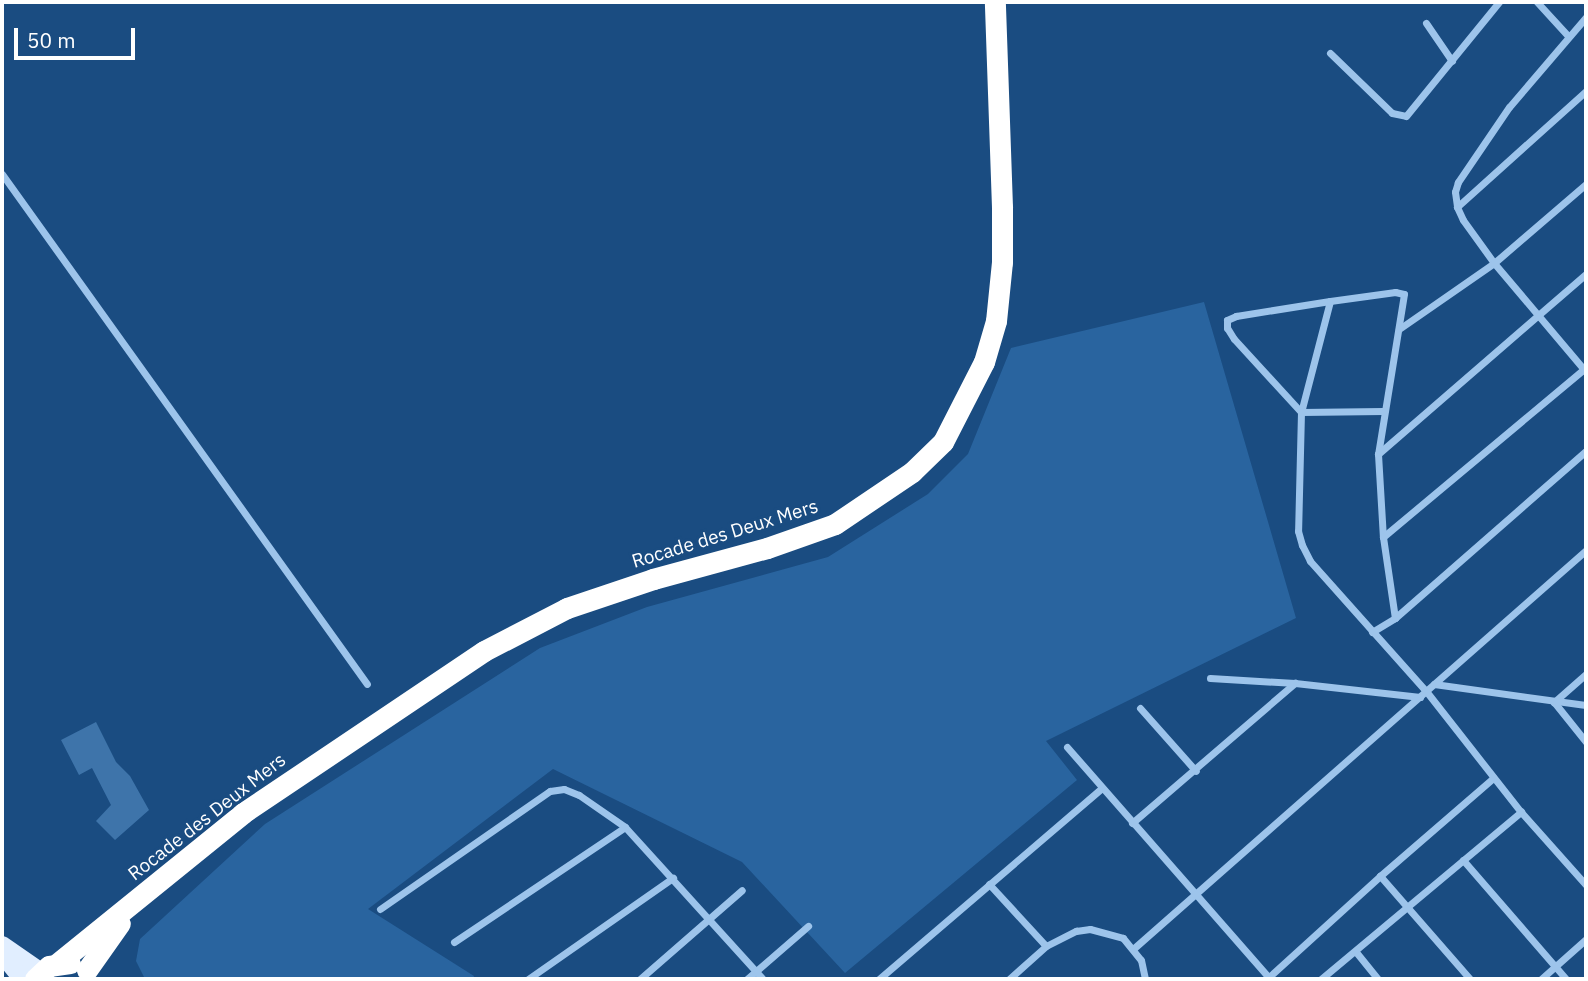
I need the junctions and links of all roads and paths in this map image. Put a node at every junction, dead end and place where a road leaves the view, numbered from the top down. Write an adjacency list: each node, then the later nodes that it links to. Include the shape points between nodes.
1 (995, 2): 51 (highway, Rocade des Deux Mers, via 1002,207 996,321 984,362 943,442 912,472 835,524 567,608 484,651 264,798)
2 (1499, 2): 8 (street)
3 (1537, 2): 6 (street)
4 (1586, 17): 6 (street)
5 (1426, 23): 8 (street)
6 (1568, 36): 12 (street, via 1509,107 1458,181)
7 (1330, 53): 8 (street, via 1401,117 1410,115)
8 (1452, 61)
9 (1586, 91): 12 (street)
10 (2, 174): 30 (street)
11 (1586, 184): 13 (street)
12 (1457, 207): 13 (street)
13 (1494, 263): 16 (street); 17 (street)
14 (1586, 274): 16 (street)
15 (1330, 301): 17 (street, via 1402,292); 20 (street); 20 (street, via 1236,316 1226,323 1234,339)
16 (1537, 317): 18 (street); 22 (street)
17 (1399, 330): 19 (street)
18 (1585, 370): 23 (street)
19 (1383, 411): 20 (street); 22 (street)
20 (1301, 412): 26 (street, via 1298,531 1302,545 1310,561)
21 (1586, 451): 25 (street)
22 (1378, 454): 23 (street)
23 (1383, 537): 25 (street)
24 (1586, 550): 31 (street)
25 (1395, 618): 26 (street)
26 (1372, 632): 32 (street)
27 (1586, 674): 33 (street)
28 (1210, 678): 29 (street)
29 (1295, 683): 32 (street); 38 (street)
30 (367, 684)
31 (1434, 684): 32 (street); 33 (street)
32 (1423, 694): 39 (street); 50 (street)
33 (1554, 702): 34 (street); 36 (street)
34 (1586, 705)
35 (1140, 708): 38 (street)
36 (1586, 742)
37 (1067, 747): 40 (street)
38 (1196, 771): 42 (street)
39 (1493, 778): 41 (street); 45 (street)
40 (1101, 789): 42 (street); 47 (street)
41 (1521, 812): 44 (street); 48 (street)
42 (1132, 823): 50 (street)
43 (625, 827): 46 (street); 52 (street, via 569,790 550,792); 57 (street)
44 (1463, 860): 53 (street); 62 (street)
45 (1380, 876): 53 (street); 66 (street)
46 (673, 878): 54 (street); 67 (street)
47 (989, 884): 58 (street); 71 (street)
48 (1586, 885)
49 (741, 890): 54 (street)
50 (1196, 893): 59 (street); 66 (street)
51 (135, 902): 64 (highway, Rocade des Deux Mers); 65 (highway, Rocade des Deux Mers)
52 (380, 909)
53 (1409, 909): 60 (street); 76 (street)
54 (708, 920): 63 (street); 68 (street)
55 (808, 926): 63 (street)
56 (1586, 939): 62 (street)
57 (454, 942)
58 (1046, 946): 59 (street, via 1090,929 1123,938); 72 (street)
59 (1133, 949): 73 (street)
60 (1356, 952): 74 (street); 75 (street)
61 (3, 956): 64 (main road)
62 (1555, 967): 77 (street); 78 (street)
63 (756, 972): 69 (street); 70 (street)
64 (39, 973): 65 (highway, via 78,965)
65 (91, 975)
66 (1269, 978)
67 (528, 979)
68 (640, 979)
69 (747, 979)
70 (763, 979)
71 (879, 979)
72 (1009, 979)
73 (1145, 979)
74 (1321, 979)
75 (1378, 979)
76 (1470, 979)
77 (1541, 979)
78 (1566, 979)

